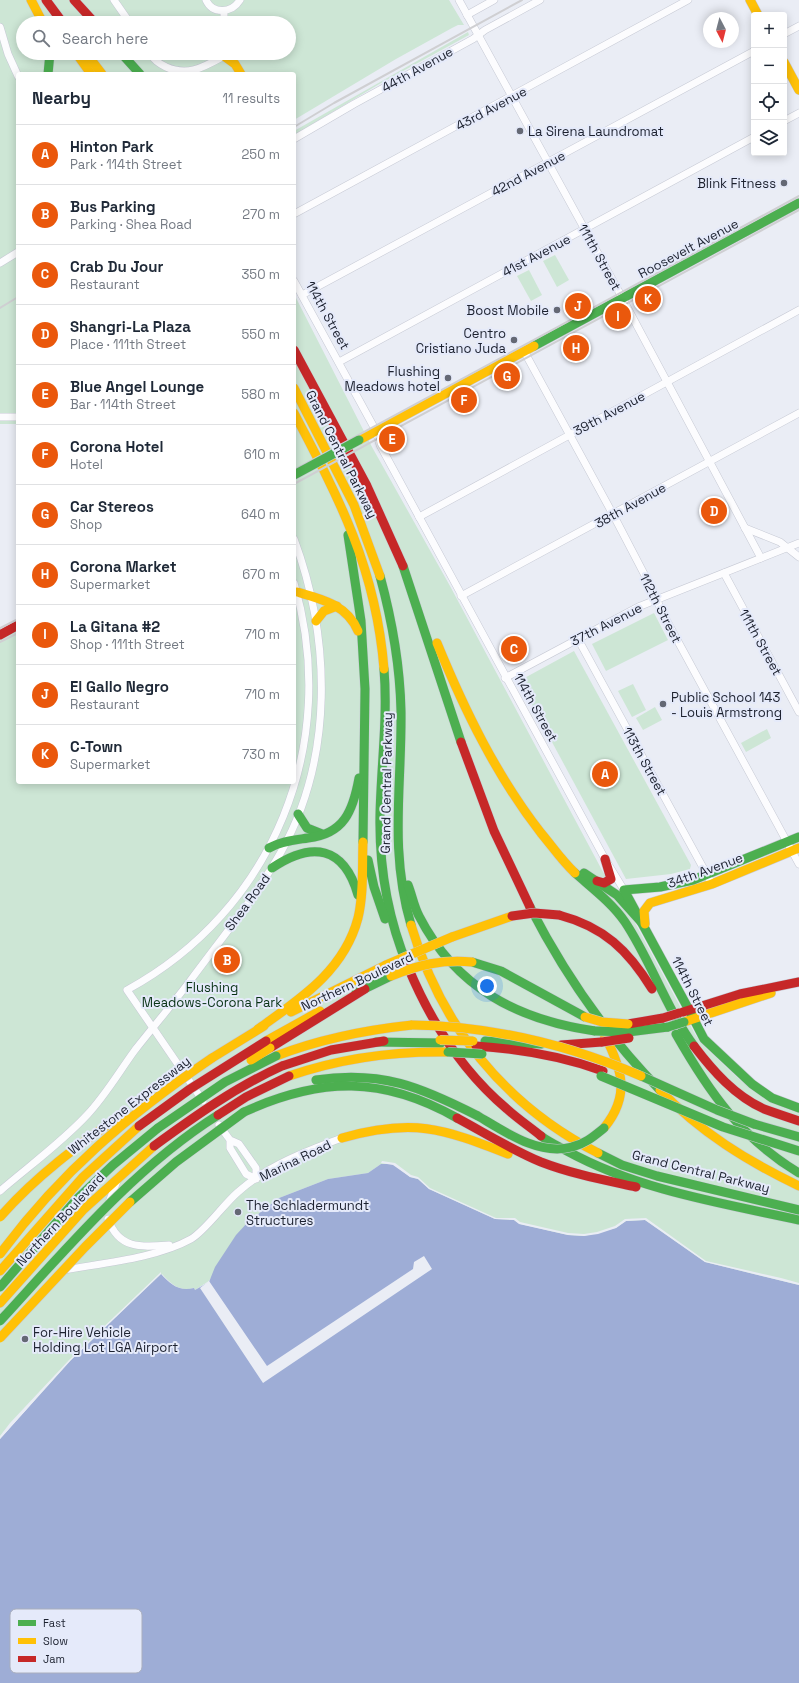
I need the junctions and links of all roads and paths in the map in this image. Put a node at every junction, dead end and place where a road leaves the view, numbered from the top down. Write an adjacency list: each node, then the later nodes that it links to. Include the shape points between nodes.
1 (31, 0): 16 (main road)
2 (37, 0): 17 (main road)
3 (46, 0): 18 (main road)
4 (73, 0): 19 (main road); 20 (main road)
5 (114, 0): 21 (street)
6 (206, 0): 13 (street, via 215,9)
7 (240, 0): 13 (street, via 233,8)
8 (459, 0): 15 (street, 111th Street)
9 (494, 0): 15 (street)
10 (540, 0): 26 (street, 44th Avenue)
11 (688, 0): 47 (street, 43rd Avenue)
12 (750, 0): 14 (main road)
13 (224, 11): 22 (street)
14 (756, 12)
15 (467, 15): 26 (street, 111th Street)
16 (39, 16)
17 (49, 16)
18 (58, 16)
19 (85, 16)
20 (88, 16)
21 (125, 16)
22 (224, 16)
23 (799, 26): 25 (street)
24 (0, 27): 37 (street)
25 (787, 32)
26 (479, 34): 47 (street, 111th Street); 50 (street, 44th Avenue)
27 (751, 53): 52 (street, 42nd Avenue)
28 (49, 60): 38 (main road)
29 (81, 60): 39 (main road)
30 (91, 60): 40 (main road)
31 (118, 60): 41 (main road)
32 (127, 60): 42 (main road)
33 (156, 60): 44 (street)
34 (215, 60): 43 (street, via 204,67)
35 (231, 60): 45 (main road)
36 (787, 68): 46 (main road)
37 (16, 72)
38 (48, 72)
39 (90, 72)
40 (100, 72)
41 (127, 72)
42 (138, 72)
43 (184, 72)
44 (184, 72)
45 (240, 72)
46 (799, 90)
47 (513, 96): 52 (street, 111th Street); 54 (street, 43rd Avenue)
48 (799, 113): 49 (street)
49 (786, 120)
50 (296, 138)
51 (751, 139): 55 (street, 41st Avenue)
52 (548, 162): 55 (street, 111th Street); 59 (street, 42nd Avenue)
53 (799, 203): 60 (main road, Roosevelt Avenue)
54 (296, 213)
55 (585, 229): 60 (street, 111th Street); 64 (street, 41st Avenue)
56 (16, 253): 57 (street)
57 (0, 263)
58 (296, 285): 59 (street, 114th Street)
59 (302, 296): 64 (street, 114th Street)
60 (623, 298): 62 (main road, Roosevelt Avenue); 65 (street, 111th Street)
61 (799, 310): 65 (street, 39th Avenue)
62 (524, 351): 71 (main road, Roosevelt Avenue); 72 (street, 112th Street)
63 (296, 354): 84 (main road, Grand Central Parkway, via 366,484)
64 (339, 362): 71 (street, 114th Street)
65 (667, 382): 72 (street, 39th Avenue); 73 (street, 111th Street)
66 (296, 392): 104 (main road, Grand Central Parkway, via 358,509 387,598 396,649 400,696)
67 (799, 413): 73 (street, 38th Avenue)
68 (0, 416): 70 (street)
69 (296, 417): 75 (main road, Grand Central Parkway)
70 (16, 418)
71 (376, 431): 74 (main road, Roosevelt Avenue, bridge); 77 (street, 114th Street, via 380,445)
72 (569, 434): 76 (street, 112th Street); 77 (street, 39th Avenue)
73 (709, 462): 76 (street, 38th Avenue); 78 (street, 111th Street)
74 (296, 474)
75 (333, 486): 96 (main road, via 350,545 362,634); 127 (main road, Grand Central Parkway, via 364,561 376,607 381,641 385,705 380,840 387,898 403,954)
76 (613, 515): 89 (street, 38th Avenue); 90 (street, 112th Street)
77 (419, 517): 89 (street, 114th Street)
78 (745, 528): 81 (street, via 780,542); 83 (street, 111th Street)
79 (799, 543): 81 (street, 37th Avenue)
80 (296, 546): 88 (street, Shea Road)
81 (788, 548): 82 (street); 83 (street, 37th Avenue)
82 (799, 557)
83 (761, 558): 85 (street, 37th Avenue)
84 (400, 559): 111 (main road, via 486,752 523,810); 126 (main road, Grand Central Parkway, via 496,835 536,920)
85 (724, 573): 90 (street, 37th Avenue); 98 (street, 111th Street)
86 (296, 588): 88 (main road)
87 (296, 591): 100 (street, Shea Road, via 304,627 308,686 307,722)
88 (311, 596): 91 (main road); 92 (street, Shea Road)
89 (461, 596): 97 (street, 114th Street)
90 (657, 599): 95 (street, 37th Avenue); 108 (street, 112th Street)
91 (337, 606): 92 (main road, via 324,611); 96 (main road, via 348,613 357,626)
92 (316, 622): 103 (street, Shea Road, via 321,670 319,729 310,776)
93 (16, 626): 94 (main road)
94 (0, 635)
95 (578, 638): 97 (street, 37th Avenue); 115 (street, 113th Street)
96 (364, 672): 99 (main road)
97 (505, 678): 112 (street, 114th Street)
98 (799, 712)
99 (365, 721): 102 (main road); 105 (main road, via 356,797 345,819)
100 (296, 776)
101 (294, 784): 109 (street, Shea Road, via 285,815)
102 (365, 802): 120 (main road); 127 (main road, via 368,860 377,897 403,966)
103 (298, 814): 105 (main road, via 301,823 307,829 318,834); 107 (street, Shea Road)
104 (397, 819): 132 (main road, bridge, via 405,870 414,904 432,938 460,972 487,994 520,1012 553,1024 595,1031); 151 (main road, Grand Central Parkway, via 397,854 402,889 411,929 421,956 436,989 461,1031 511,1093 557,1130 587,1149 614,1161 658,1176)
105 (329, 833): 107 (main road)
106 (799, 837): 108 (main road, 34th Avenue)
107 (286, 842): 109 (main road); 114 (street, Shea Road)
108 (787, 842): 110 (street, 112th Street); 115 (main road, 34th Avenue)
109 (269, 848): 130 (street, Shea Road, via 245,886 199,939 172,962 127,990)
110 (795, 850): 113 (street, 112th Street); 117 (main road, 34th Avenue)
111 (556, 851): 116 (main road); 125 (main road, via 572,870 621,916 634,935)
112 (605, 859): 116 (main road, via 611,879 604,883); 119 (street, 114th Street)
113 (799, 864)
114 (272, 868): 120 (main road, via 286,858 307,851 320,852 336,858 347,867 354,878 359,898); 130 (street, Shea Road)
115 (707, 875): 117 (street, 113th Street); 119 (main road, 34th Avenue, via 670,886)
116 (595, 880): 118 (main road)
117 (712, 884): 123 (main road, 34th Avenue, via 648,904 644,916)
118 (608, 888): 119 (main road, 34th Avenue); 122 (main road, via 619,896)
119 (624, 890): 122 (main road, 114th Street)
120 (359, 914): 131 (main road, via 348,946 332,972)
121 (560, 914): 125 (main road, via 596,923 622,939 642,959); 131 (main road, bridge, via 534,913 512,916 452,937 386,965); 145 (main road, via 597,928 633,958 713,1096 760,1146)
122 (643, 924): 123 (main road, 114th Street)
123 (648, 934): 128 (main road, 114th Street)
124 (799, 984): 128 (main road, Northern Boulevard, via 740,994); 129 (main road, Northern Boulevard)
125 (660, 988): 138 (main road, via 690,1041 716,1074 753,1102)
126 (585, 999): 136 (main road, bridge, via 616,1056 621,1076 621,1092 613,1117 590,1140 580,1145 550,1149 527,1143 434,1093 383,1078 334,1077); 148 (main road, Grand Central Parkway, via 636,1066 695,1125 747,1161)
127 (428, 1008): 150 (main road, Grand Central Parkway, via 459,1057 482,1085 507,1110 545,1139 575,1156 613,1172)
128 (689, 1010): 129 (main road, 114th Street); 132 (main road, Northern Boulevard, bridge)
129 (689, 1021): 132 (main road, Northern Boulevard, bridge, via 668,1027); 137 (main road, 114th Street, via 707,1042 752,1084 772,1098)
130 (153, 1029): 141 (street); 149 (street, Shea Road, via 85,1117)
131 (258, 1030): 135 (main road, Whitestone Expressway)
132 (628, 1031): 133 (main road, Northern Boulevard, bridge, via 602,1042); 134 (main road, Northern Boulevard, bridge, via 585,1017 507,973 472,962 437,961 414,967 365,989)
133 (477, 1047): 142 (main road, bridge, via 602,1073 743,1135); 144 (main road, Northern Boulevard, bridge, via 441,1042 376,1042 331,1050 282,1066 223,1097 154,1146); 160 (main road, bridge, via 448,1052 407,1051 335,1061 289,1076 260,1089 225,1110 154,1162 105,1209)
134 (271, 1048): 139 (main road, bridge, via 310,1043 378,1028 412,1025 483,1029 557,1045 607,1062 725,1114); 143 (main road, Northern Boulevard, bridge, via 194,1086 139,1126); 158 (main road, bridge, via 208,1088 113,1165 77,1199)
135 (212, 1058): 152 (main road, bridge, via 129,1109 63,1157 27,1187); 155 (main road, Whitestone Expressway, bridge, via 154,1099 83,1157 38,1204)
136 (298, 1088): 147 (main road, via 352,1086 380,1088 405,1094 434,1105 530,1157); 161 (main road, bridge, via 244,1112 194,1146 139,1192)
137 (799, 1108)
138 (799, 1121)
139 (799, 1137)
140 (342, 1138): 146 (street, Marina Road, via 296,1156); 147 (main road, via 387,1126 429,1127 458,1134 535,1164)
141 (230, 1140): 146 (street, via 230,1148 246,1174); 146 (street, via 239,1144 256,1168)
142 (799, 1150)
143 (98, 1162): 155 (main road); 156 (main road, Northern Boulevard, via 64,1196)
144 (122, 1173): 154 (street, Marina Road, via 114,1186 108,1205 108,1218 115,1231 126,1242 135,1246); 157 (main road, Northern Boulevard, via 75,1218)
145 (799, 1173)
146 (256, 1179): 154 (street, Marina Road, via 238,1192 197,1234)
147 (606, 1180): 150 (main road)
148 (799, 1186)
149 (0, 1191)
150 (729, 1204): 153 (main road, Grand Central Parkway)
151 (799, 1210)
152 (0, 1217)
153 (799, 1220)
154 (175, 1245): 157 (street, Marina Road, via 138,1256 40,1275)
155 (0, 1254)
156 (0, 1271)
157 (15, 1286): 159 (main road, Northern Boulevard)
158 (0, 1287)
159 (0, 1303)
160 (0, 1321)
161 (0, 1338)

